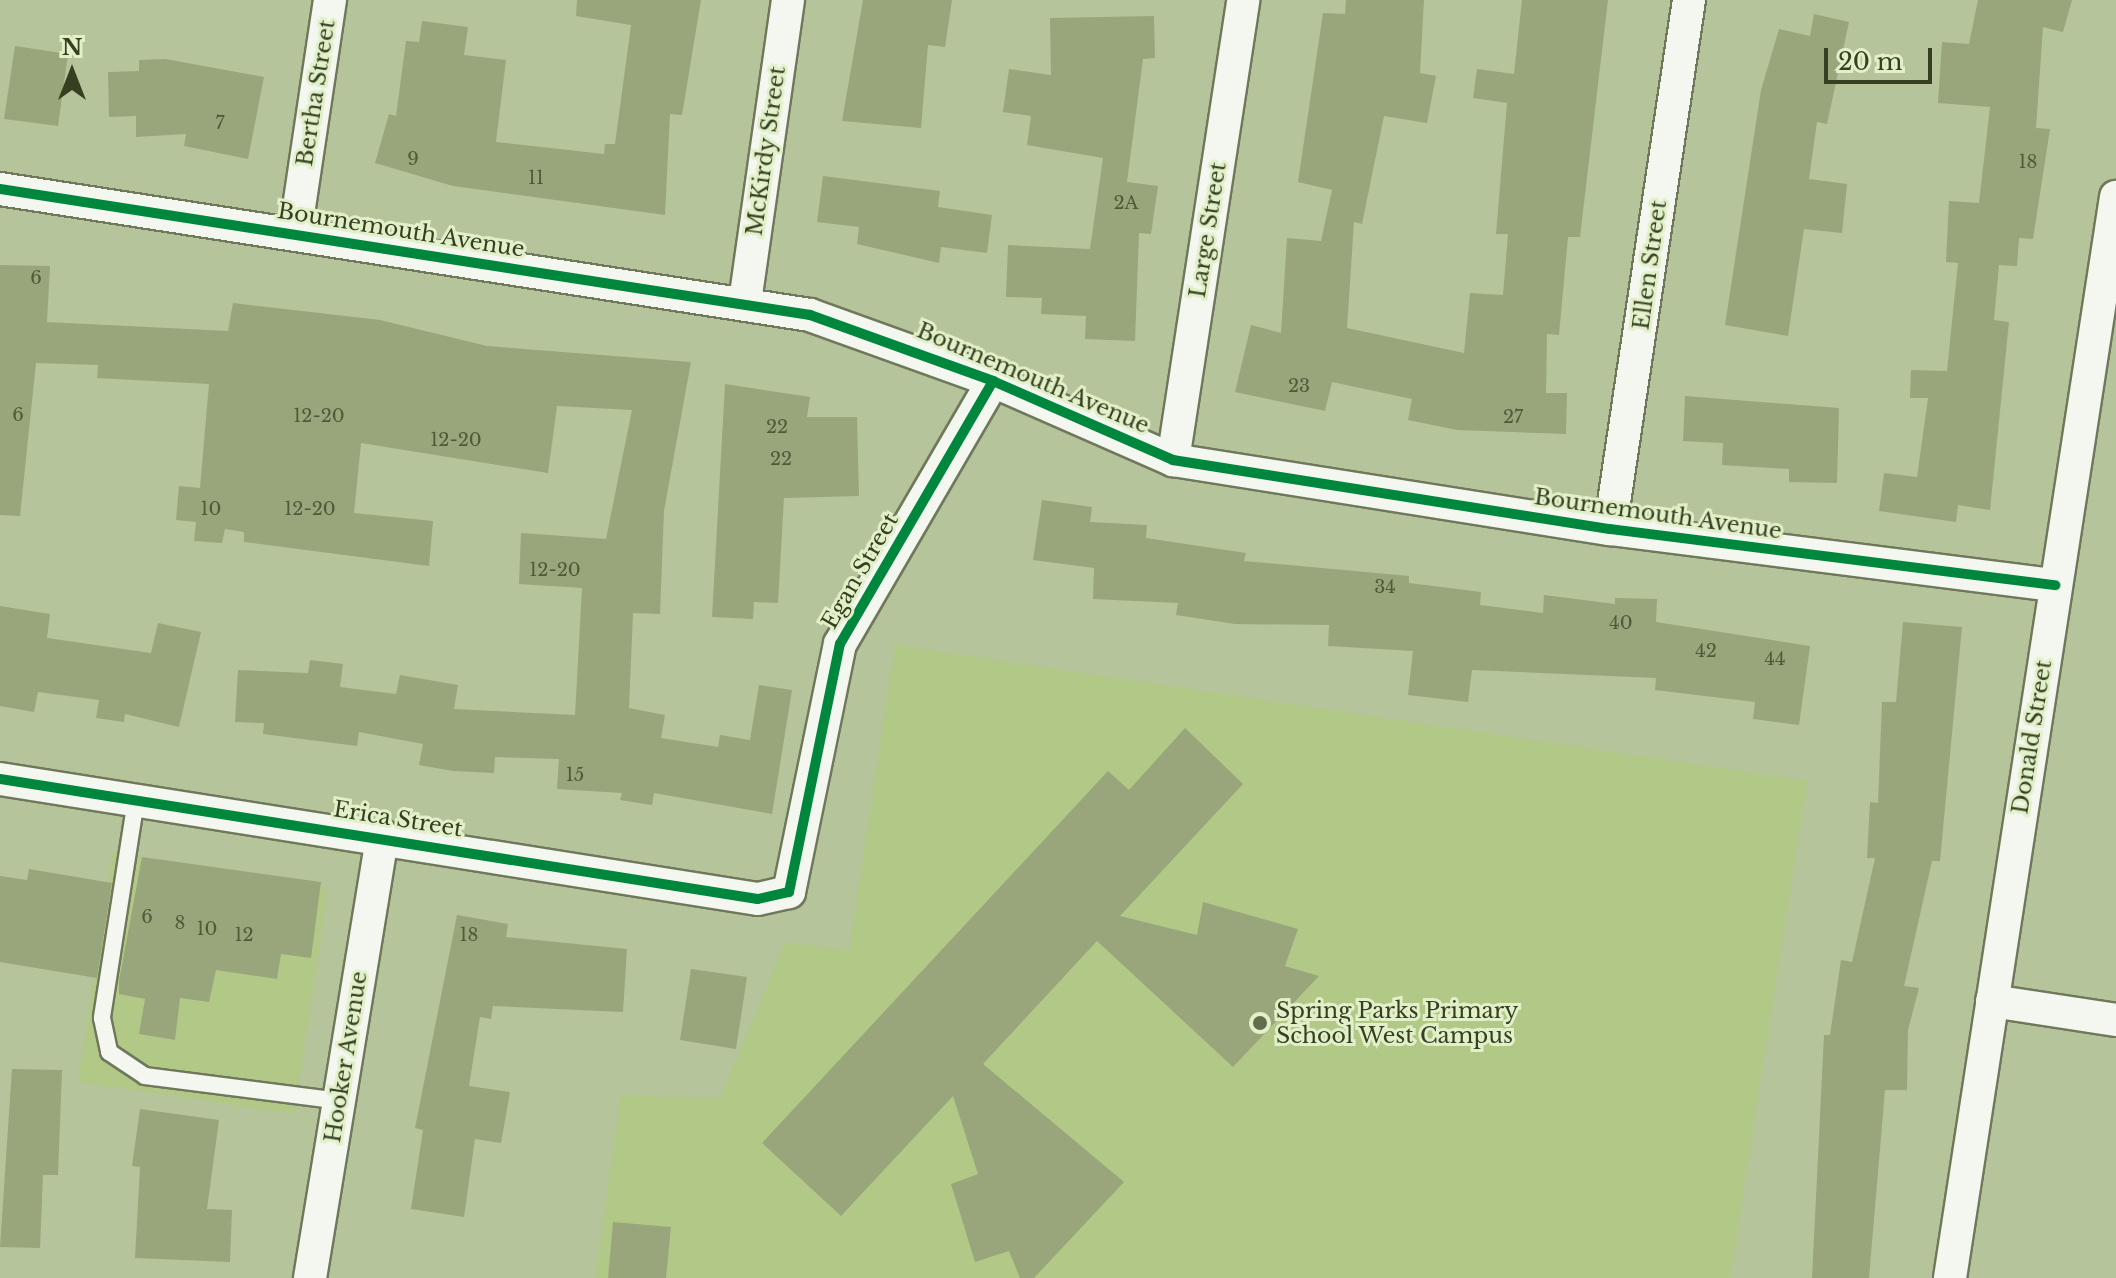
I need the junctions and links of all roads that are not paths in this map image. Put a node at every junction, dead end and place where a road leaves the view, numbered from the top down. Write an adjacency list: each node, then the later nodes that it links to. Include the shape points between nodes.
1 (330, 0): 7 (street, Bertha Street)
2 (788, 0): 8 (street, McKirdy Street)
3 (1243, 0): 11 (street, Large Street)
4 (1689, 0): 12 (street, Ellen Street)
5 (0, 189): 7 (street, Bournemouth Avenue)
6 (2116, 197): 9 (street, Donald Street)
7 (295, 234): 8 (street, Bournemouth Avenue)
8 (745, 302): 10 (street, Bournemouth Avenue, via 858,328)
9 (2105, 337): 13 (street, Donald Street)
10 (993, 381): 11 (street, Bournemouth Avenue); 17 (street, Egan Street, via 840,644)
11 (1173, 460): 12 (street, Bournemouth Avenue)
12 (1610, 529): 13 (street, Bournemouth Avenue)
13 (2055, 585): 18 (street, Donald Street)
14 (0, 779): 15 (street, Erica Street)
15 (136, 800): 16 (street, Erica Street); 20 (lane, via 102,1018 109,1052 145,1076)
16 (382, 836): 17 (street, Erica Street, via 758,899); 20 (street, Hooker Avenue)
17 (789, 892)
18 (1992, 1001): 19 (street); 22 (street, Donald Street)
19 (2116, 1020)
20 (339, 1101): 21 (street, Hooker Avenue)
21 (310, 1278)
22 (1950, 1278)

